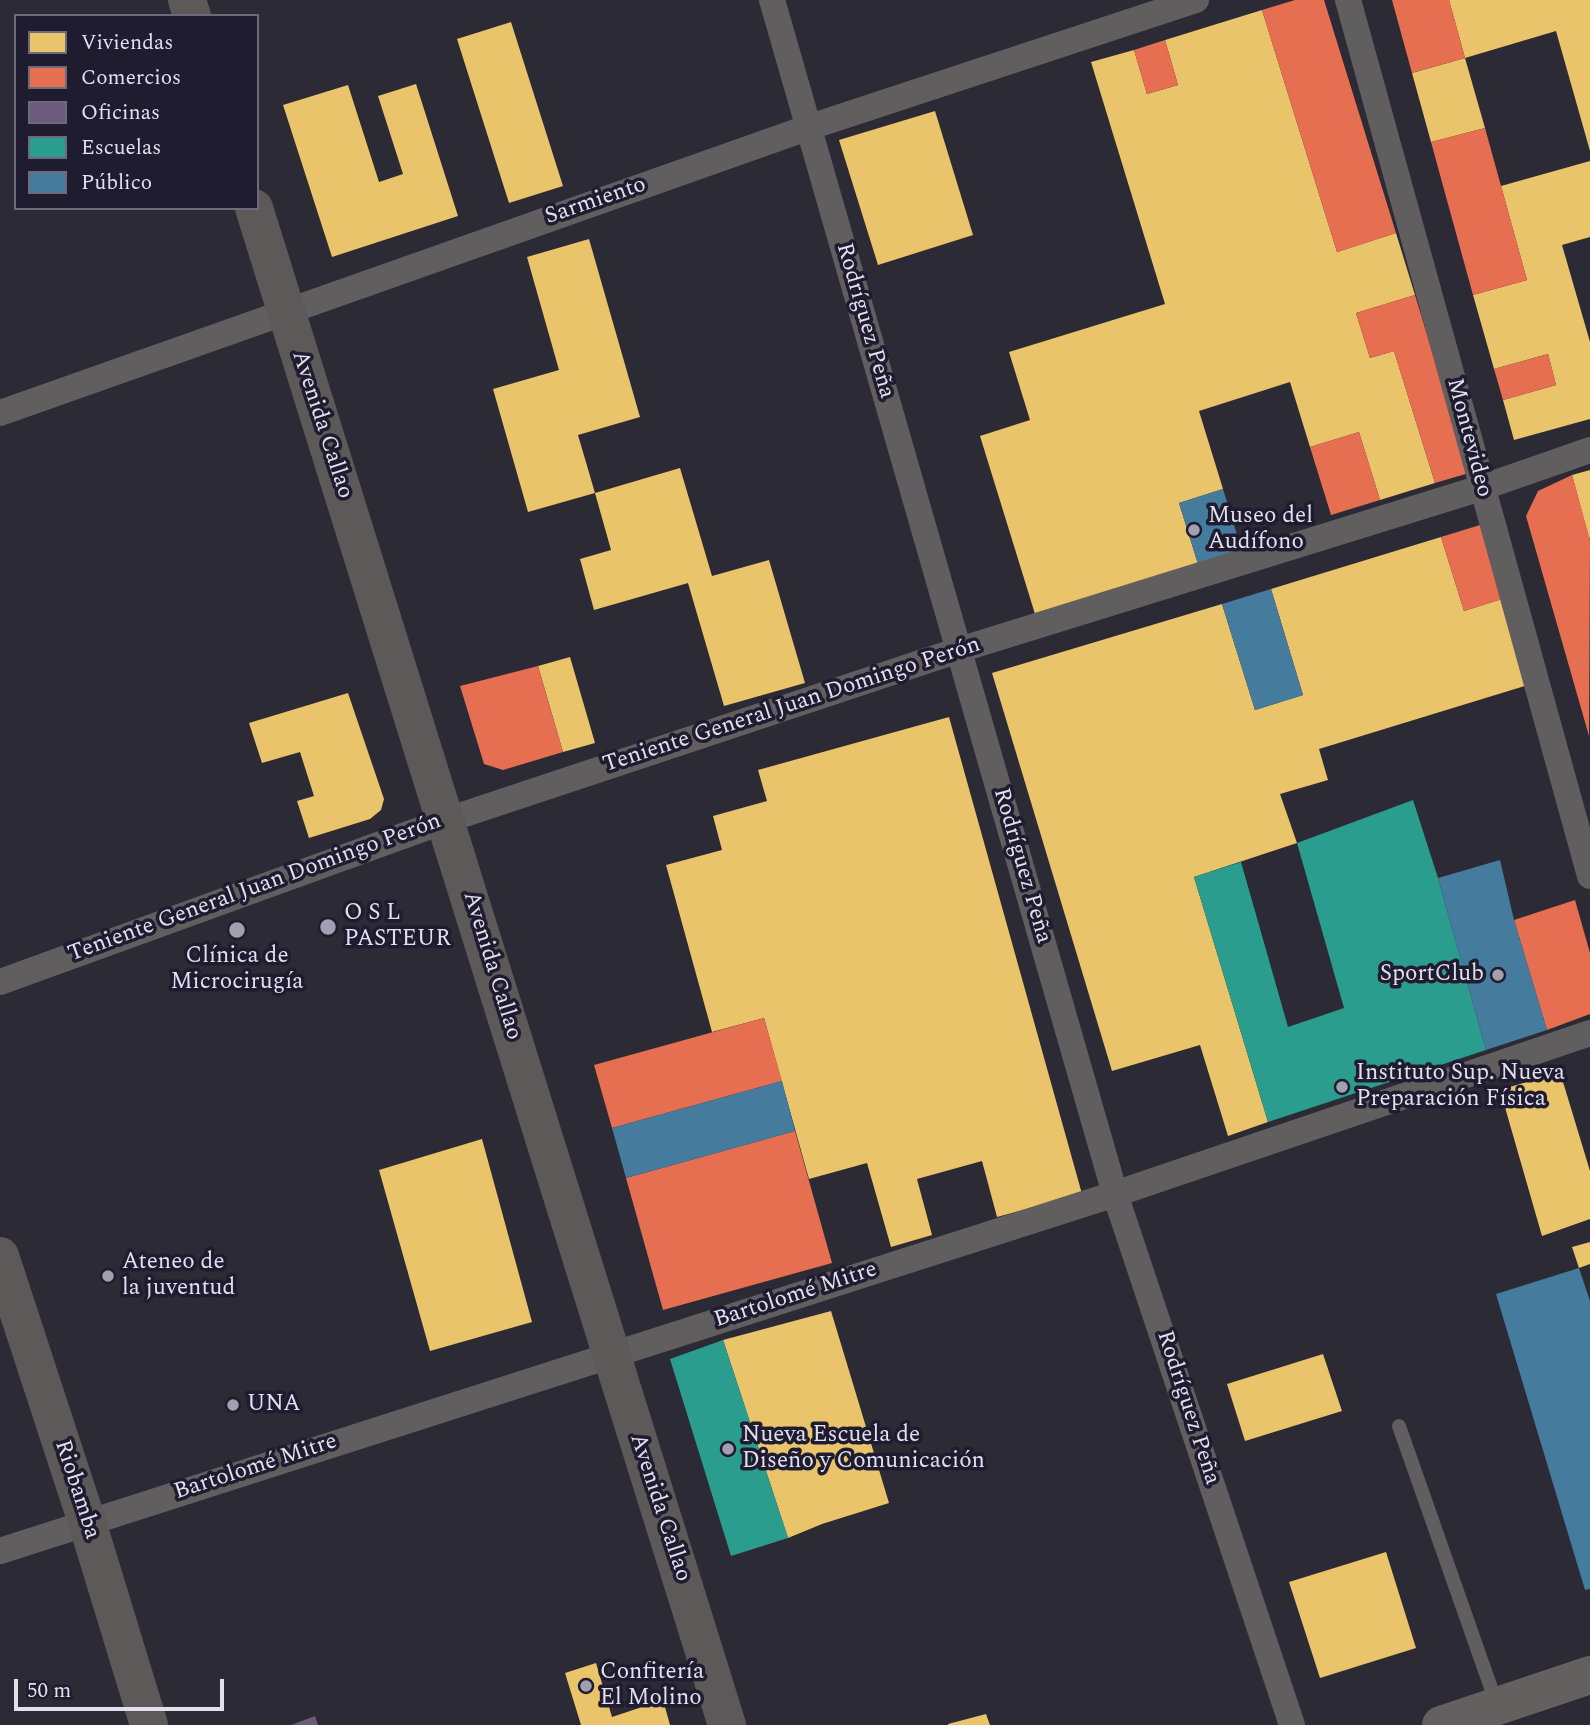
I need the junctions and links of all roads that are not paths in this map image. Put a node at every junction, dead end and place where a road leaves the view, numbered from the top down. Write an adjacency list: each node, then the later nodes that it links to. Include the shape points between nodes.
1 (772, 0): 4 (street, Rodríguez Peña)
2 (1196, 0): 4 (street, Sarmiento)
3 (1348, 0): 9 (street, Montevideo)
4 (807, 128): 6 (street, Sarmiento); 10 (street, Rodríguez Peña)
5 (255, 210): 6 (main road, Avenida Callao)
6 (286, 312): 7 (street, Sarmiento); 11 (main road, Avenida Callao)
7 (0, 413)
8 (1590, 450): 9 (street, Teniente General Juan Domingo Perón)
9 (1481, 488): 10 (street, Teniente General Juan Domingo Perón); 12 (street, Montevideo)
10 (959, 650): 11 (street, Teniente General Juan Domingo Perón); 15 (street, Rodríguez Peña)
11 (447, 820): 13 (street, Teniente General Juan Domingo Perón); 17 (main road, Avenida Callao)
12 (1590, 876)
13 (0, 982)
14 (1590, 1033): 15 (street, Bartolomé Mitre)
15 (1115, 1194): 17 (street, Bartolomé Mitre); 25 (street, Rodríguez Peña)
16 (0, 1256): 19 (main road, Riobamba)
17 (610, 1356): 19 (street, Bartolomé Mitre); 24 (main road, Avenida Callao)
18 (1399, 1426): 22 (lane)
19 (87, 1522): 20 (street, Bartolomé Mitre); 23 (main road, Riobamba)
20 (0, 1551)
21 (1590, 1675): 22 (main road)
22 (1497, 1706): 26 (main road)
23 (149, 1725)
24 (727, 1725)
25 (1292, 1725)
26 (1441, 1725)

